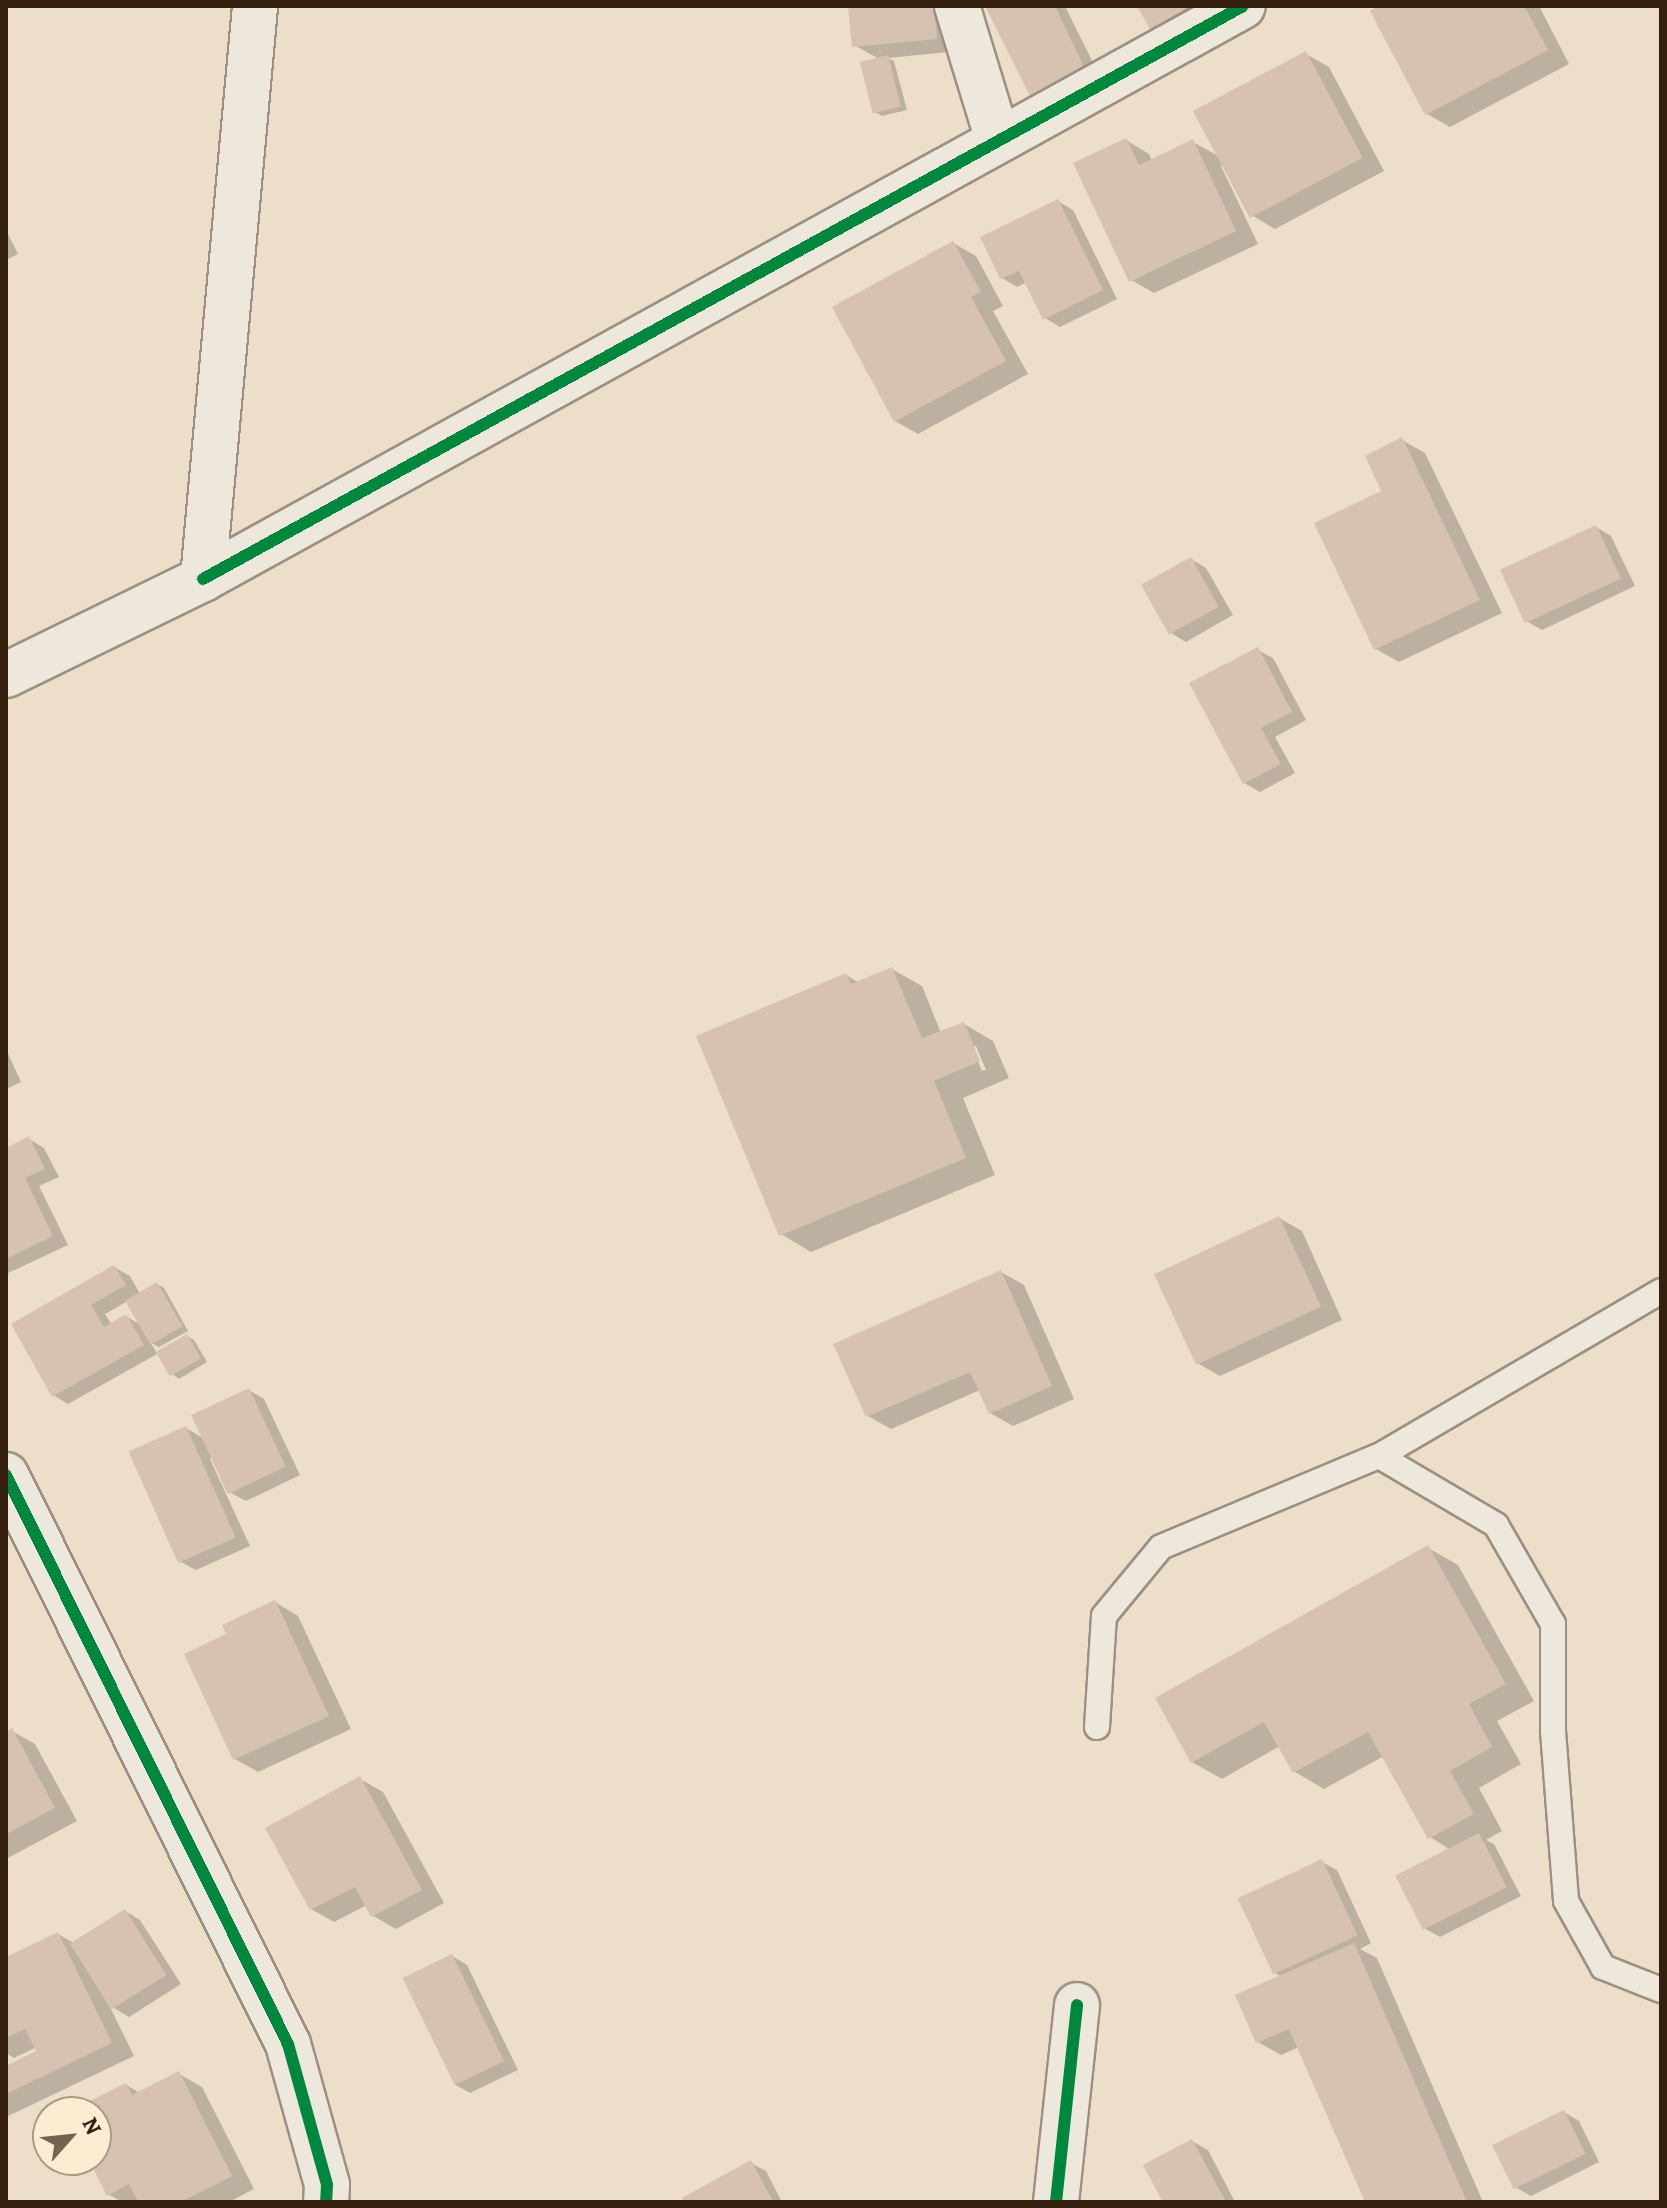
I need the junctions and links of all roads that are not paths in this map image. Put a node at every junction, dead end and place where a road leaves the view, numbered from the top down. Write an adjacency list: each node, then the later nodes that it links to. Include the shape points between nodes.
1 (255, 6): 5 (street)
2 (957, 6): 4 (street)
3 (1243, 6): 4 (street)
4 (998, 140): 5 (street)
5 (203, 579): 6 (street)
6 (6, 675)
7 (1661, 1291): 8 (lane)
8 (1379, 1456): 10 (lane, via 1161,1547 1104,1616); 11 (lane, via 1496,1525 1553,1624 1553,1731 1566,1901 1603,1967)
9 (6, 1475): 13 (street, via 288,2044 327,2185)
10 (1097, 1727)
11 (1661, 1990)
12 (1077, 2005): 14 (street)
13 (326, 2202)
14 (1056, 2202)

